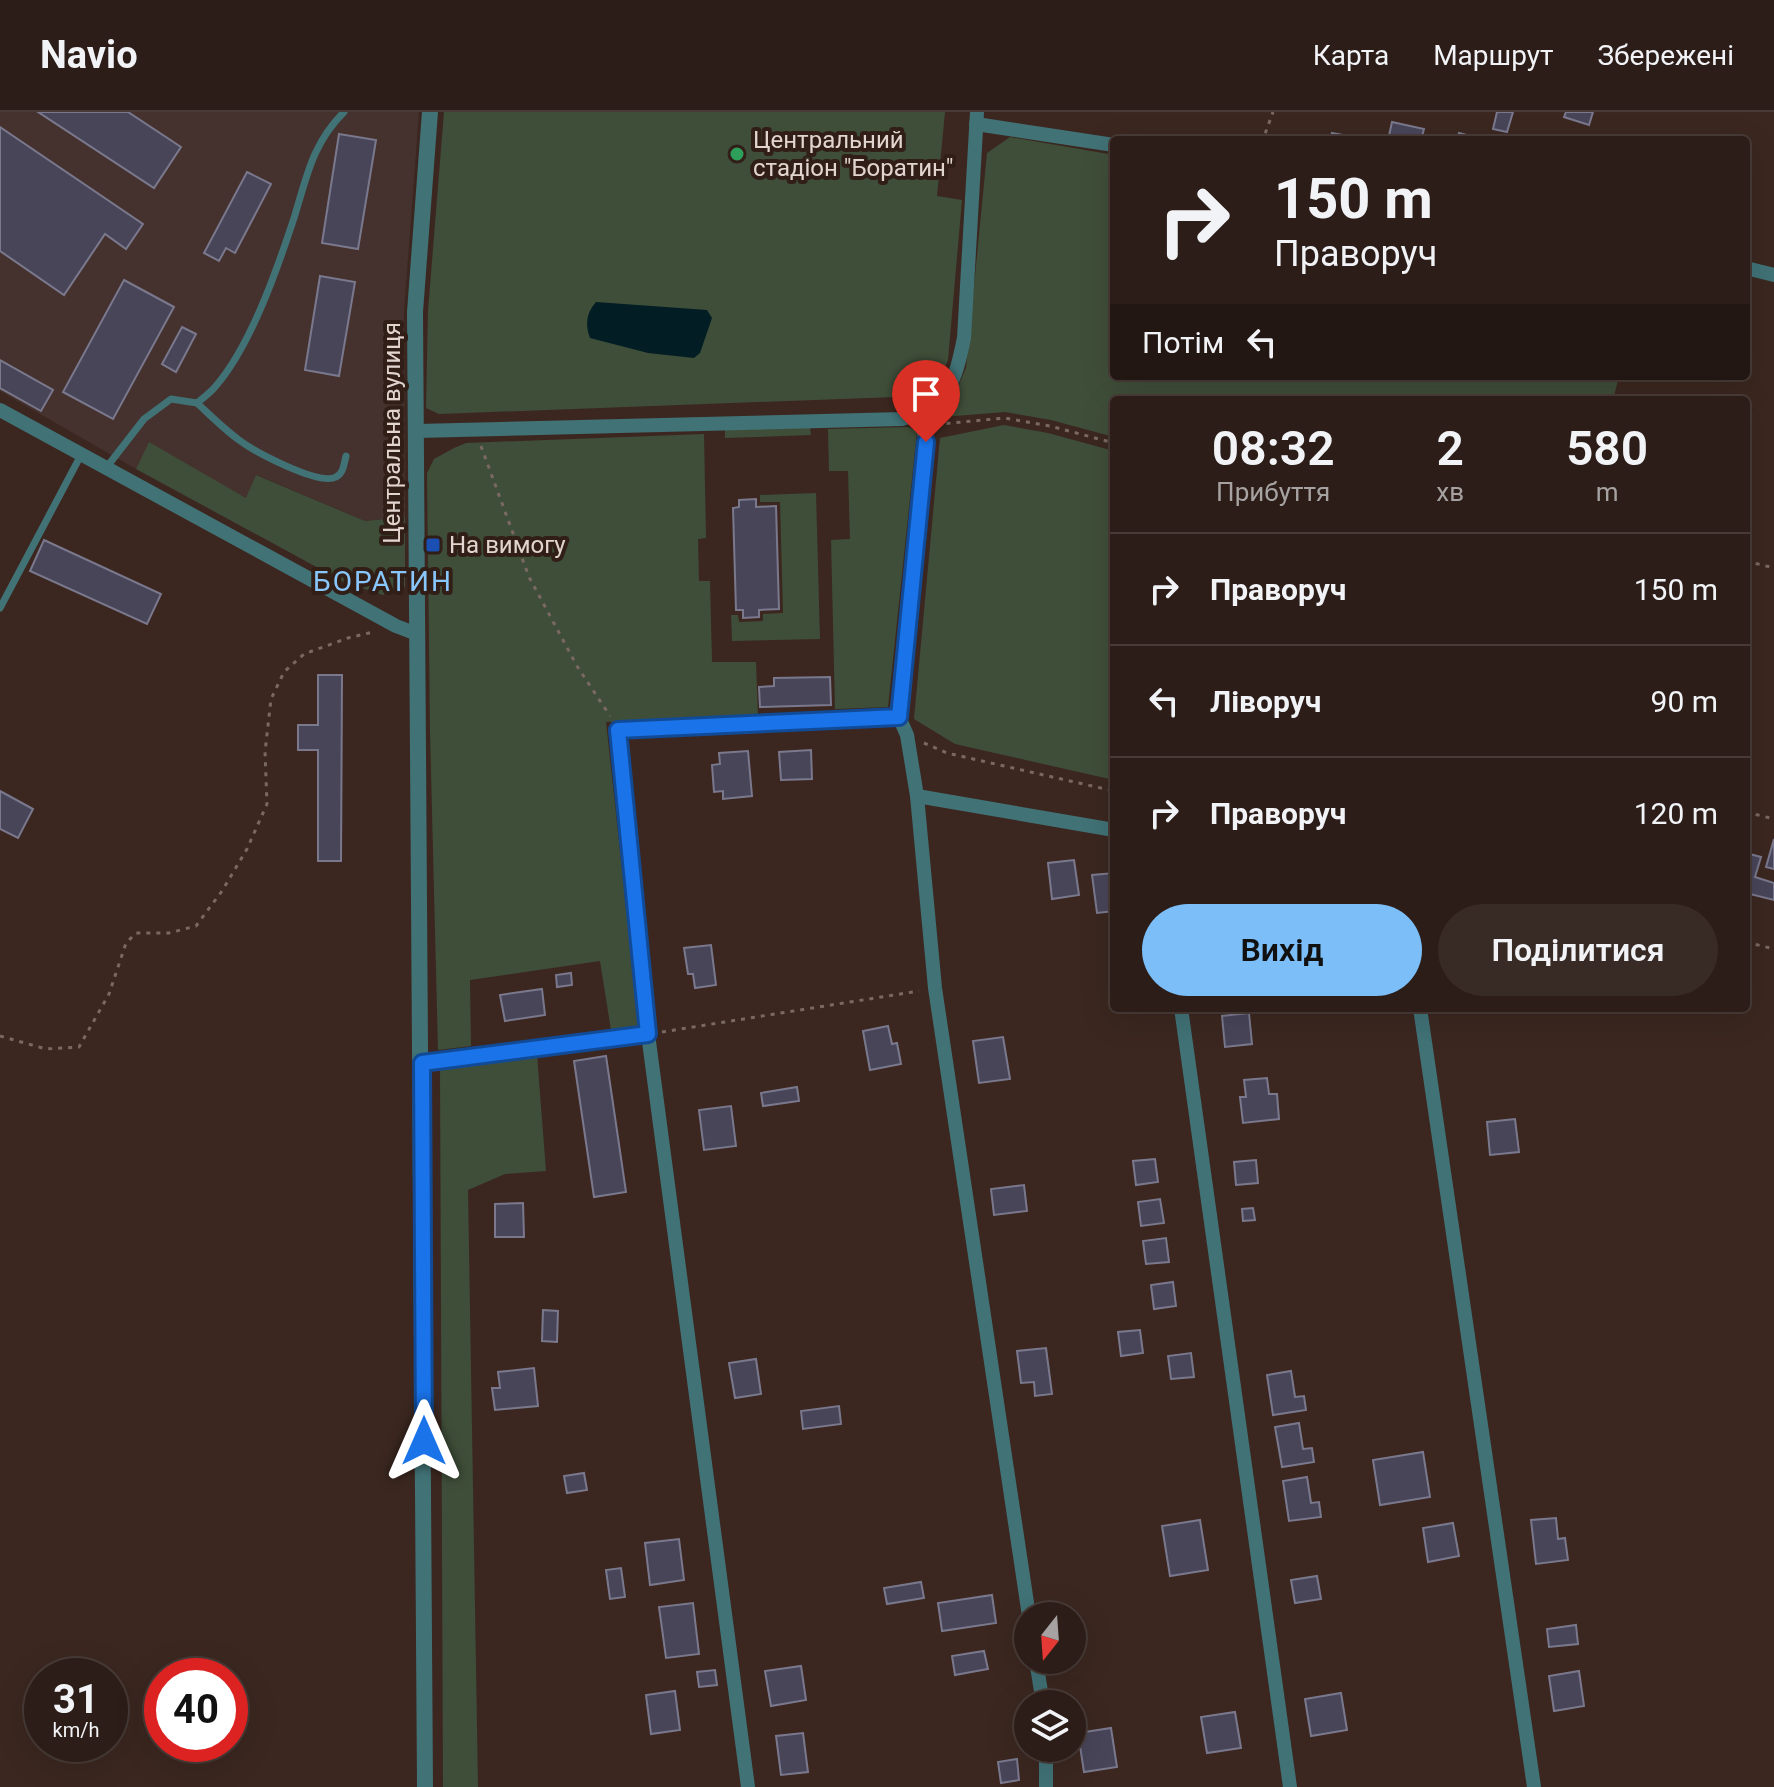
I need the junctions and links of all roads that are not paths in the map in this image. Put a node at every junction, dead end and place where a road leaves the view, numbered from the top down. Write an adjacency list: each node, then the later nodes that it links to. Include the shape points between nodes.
1 (344, 112): 7 (lane, via 314,153 240,353)
2 (430, 112): 10 (street, Центральна вулиця, via 415,312)
3 (977, 118): 4 (street); 9 (street, via 964,338 957,374 943,396)
4 (1110, 144)
5 (1750, 269): 6 (street)
6 (1774, 275)
7 (197, 403): 12 (lane, via 240,441 301,473 334,479); 13 (lane, via 171,399 144,419)
8 (0, 410): 11 (street)
9 (920, 413): 10 (street, via 902,419); 16 (street, via 926,442)
10 (417, 431): 15 (street, Центральна вулиця)
11 (81, 455): 13 (street); 14 (lane)
12 (346, 456)
13 (106, 468): 15 (street)
14 (0, 608)
15 (417, 634): 22 (street, Центральна вулиця)
16 (899, 717): 17 (street); 21 (street, via 618,730)
17 (917, 796): 18 (street); 23 (street, via 935,988)
18 (1110, 829)
19 (1182, 1012): 28 (street)
20 (1421, 1012): 29 (street)
21 (648, 1034): 22 (street); 26 (street)
22 (422, 1063): 25 (street, Центральна вулиця)
23 (1027, 1602)
24 (1046, 1762): 27 (street)
25 (425, 1787)
26 (748, 1787)
27 (1046, 1787)
28 (1290, 1787)
29 (1534, 1787)

